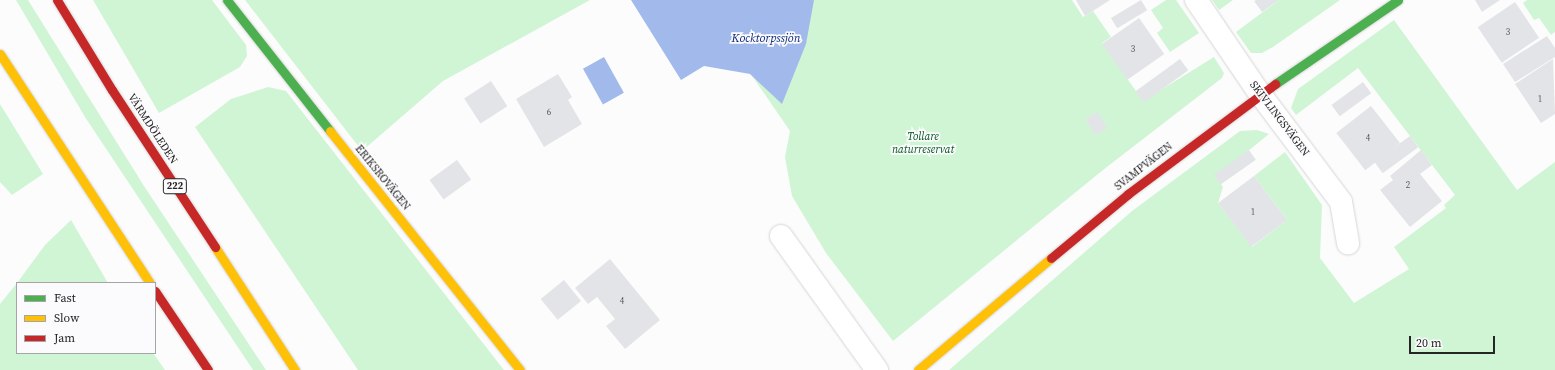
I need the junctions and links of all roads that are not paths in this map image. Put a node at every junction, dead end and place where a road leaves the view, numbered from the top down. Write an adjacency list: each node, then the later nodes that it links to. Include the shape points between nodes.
1 (57, 0): 12 (main road, VÄRMDÖLEDEN / 222, via 112,90)
2 (227, 0): 13 (main road, ERIKSROVÄGEN)
3 (1196, 0): 6 (street, SKIVLINGSVÄGEN)
4 (1398, 0): 6 (main road, SVAMPVÄGEN)
5 (0, 54): 9 (main road)
6 (1260, 94): 8 (street, SKIVLINGSVÄGEN, via 1341,202); 15 (main road, SVAMPVÄGEN, via 1128,194)
7 (781, 236): 14 (street)
8 (1348, 243)
9 (149, 282)
10 (156, 292): 11 (main road)
11 (208, 370)
12 (295, 370)
13 (520, 370)
14 (877, 370)
15 (918, 370)

